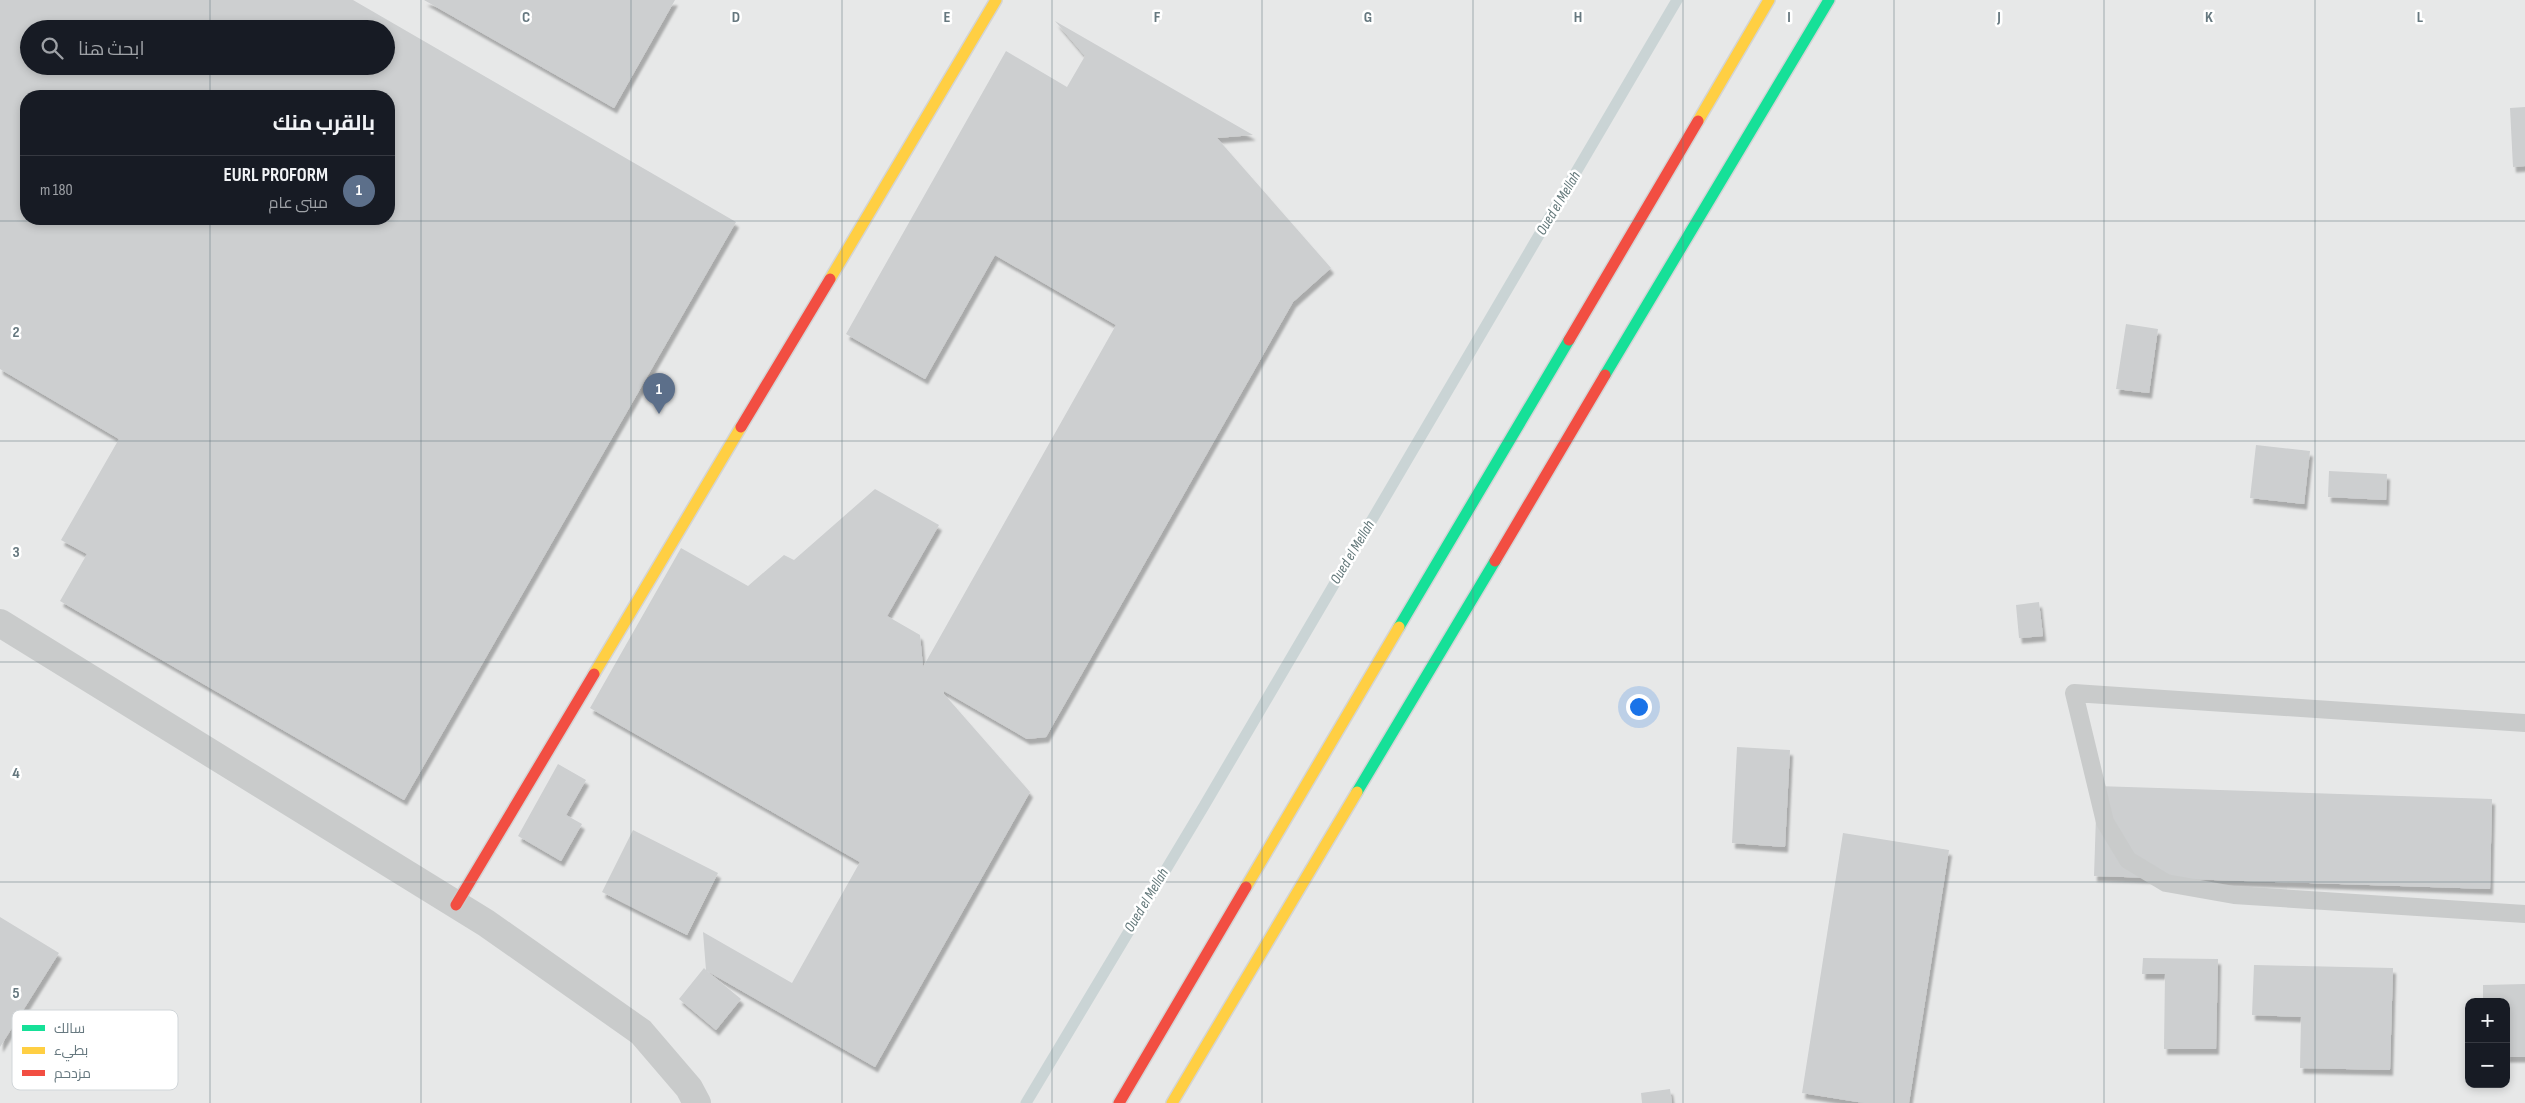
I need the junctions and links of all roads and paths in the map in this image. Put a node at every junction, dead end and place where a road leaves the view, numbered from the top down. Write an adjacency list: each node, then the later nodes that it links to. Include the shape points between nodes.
1 (996, 0): 6 (main road)
2 (1770, 0): 9 (main road)
3 (1829, 0): 10 (main road)
4 (0, 623): 6 (street)
5 (2525, 723): 7 (lane, via 2074,693 2105,822 2128,860 2166,883 2234,895)
6 (456, 905): 8 (street, via 640,1032 689,1088)
7 (2525, 914)
8 (697, 1103)
9 (1119, 1103)
10 (1172, 1103)

